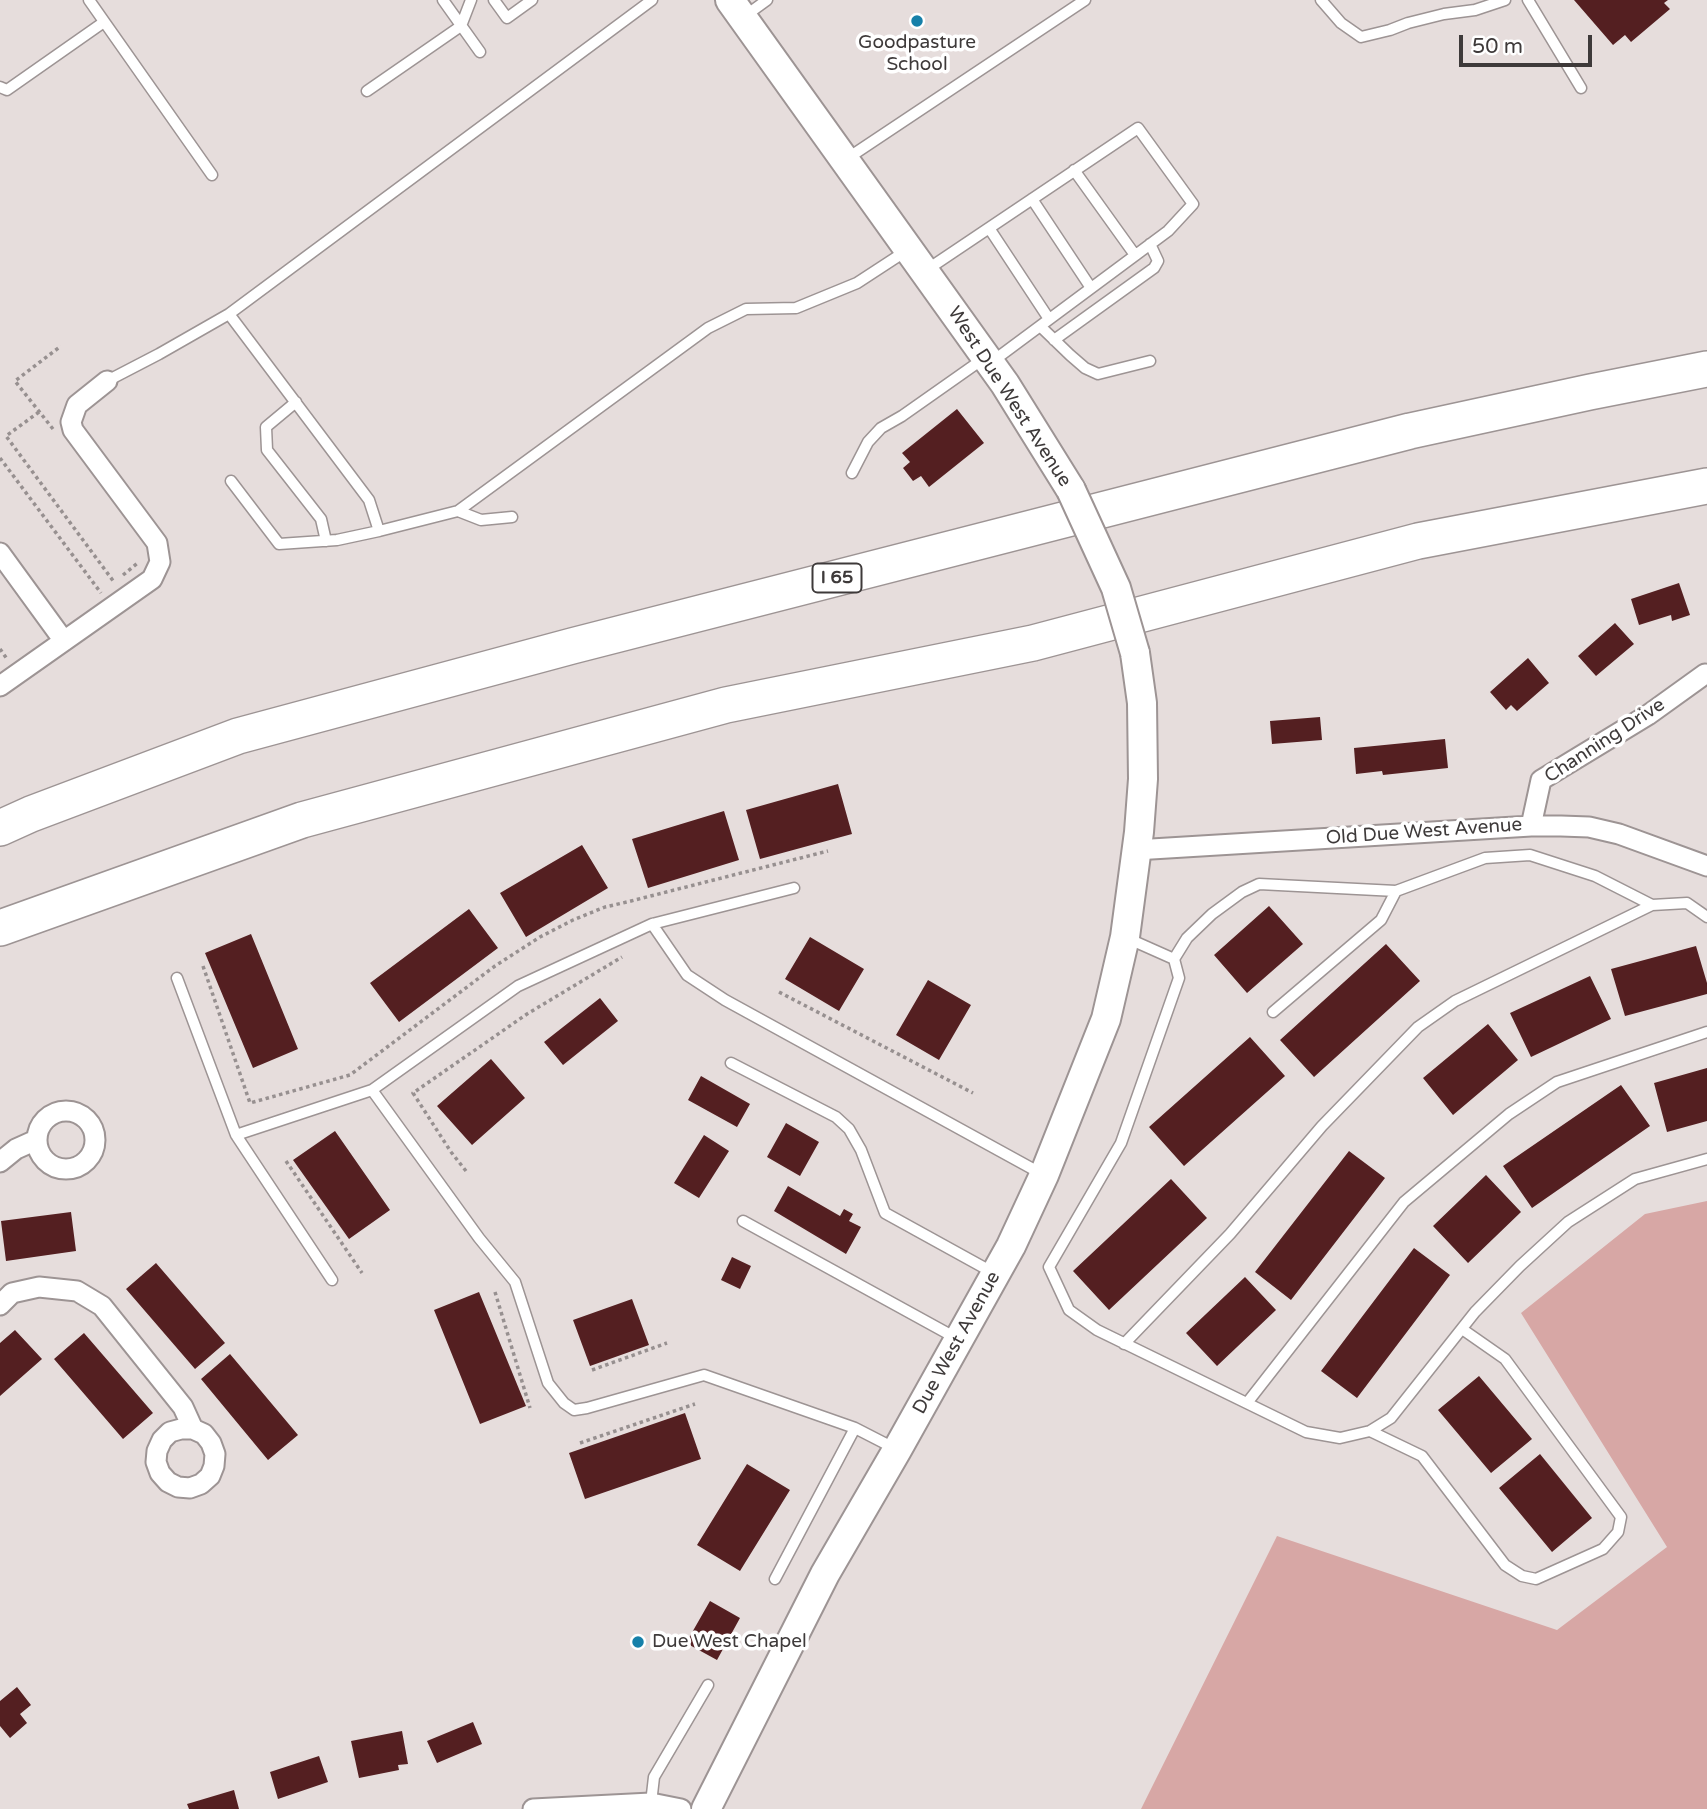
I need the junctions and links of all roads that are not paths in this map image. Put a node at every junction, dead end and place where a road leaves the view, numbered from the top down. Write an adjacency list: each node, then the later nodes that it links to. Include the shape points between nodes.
1 (89, 0): 13 (lane)
2 (443, 0): 14 (lane)
3 (471, 0): 14 (lane)
4 (494, 0): 5 (lane, via 507,18)
5 (532, 0)
6 (652, 0): 28 (lane)
7 (767, 0): 12 (lane)
8 (1085, 0): 19 (lane)
9 (1321, 0): 10 (lane, via 1340,23 1361,37)
10 (1505, 0)
11 (1528, 0): 17 (lane)
12 (736, 8): 19 (main road, West Due West Avenue)
13 (104, 22): 16 (lane, via 6,90); 21 (lane)
14 (461, 26): 15 (lane); 18 (lane)
15 (480, 52)
16 (0, 87)
17 (1581, 88)
18 (368, 91)
19 (845, 160): 26 (main road, West Due West Avenue)
20 (1074, 170): 22 (lane); 24 (lane, via 1138,128 1192,204); 25 (lane)
21 (212, 175)
22 (1032, 199): 23 (lane); 27 (lane)
23 (989, 228): 26 (lane); 29 (lane)
24 (1150, 244): 25 (lane); 31 (lane, via 1158,261 1154,268)
25 (1135, 255): 27 (lane)
26 (917, 260): 32 (main road, West Due West Avenue); 40 (lane, via 796,308 746,309 708,328)
27 (1091, 288): 29 (lane)
28 (229, 314): 35 (lane); 36 (lane)
29 (1049, 319): 30 (lane)
30 (1040, 326): 31 (lane); 32 (lane)
31 (1054, 340): 33 (lane, via 1098,374)
32 (988, 360): 37 (lane, via 881,428 867,442); 50 (main road, West Due West Avenue, bridge, via 1071,490 1116,588 1135,653 1142,703 1144,769)
33 (1150, 361)
34 (1707, 369): 49 (highway, I 65, via 1410,431 238,736)
35 (107, 381): 45 (street, via 77,405 73,430 157,543 160,562 152,579)
36 (296, 402): 42 (lane, via 369,500); 43 (lane, via 267,427 267,450 321,519)
37 (852, 473)
38 (231, 481): 43 (lane, via 278,544)
39 (1707, 486): 57 (highway, via 1418,541 1032,643 726,705 302,820)
40 (458, 511): 41 (lane, via 481,520); 42 (lane)
41 (512, 517)
42 (379, 531): 43 (lane)
43 (326, 541)
44 (0, 553): 45 (street)
45 (64, 641): 47 (street)
46 (1705, 674): 48 (street, Channing Drive, via 1541,780)
47 (0, 686)
48 (1531, 826): 50 (street, Old Due West Avenue); 51 (street, Old Due West Avenue, via 1589,827)
49 (0, 828)
50 (1135, 850): 58 (main road, Due West Avenue)
51 (1707, 866)
52 (794, 888): 56 (lane)
53 (1396, 891): 54 (lane, via 1485,858 1530,855 1595,876); 59 (lane, via 1259,884 1212,914 1187,938); 61 (lane, via 1381,920)
54 (1652, 905): 55 (lane, via 1687,903); 76 (lane, via 1455,1001 1418,1027)
55 (1707, 917)
56 (652, 924): 64 (lane, via 518,986); 69 (lane, via 687,975 725,1000)
57 (0, 928)
58 (1125, 937): 59 (lane); 69 (main road, Due West Avenue, via 1106,1019)
59 (1174, 959): 76 (lane, via 1179,978 1121,1143 1049,1267 1069,1310)
60 (177, 978): 65 (lane)
61 (1273, 1012)
62 (1707, 1032): 77 (lane, via 1557,1082 1509,1114 1404,1202)
63 (731, 1063): 71 (lane, via 836,1117 861,1150 885,1213)
64 (373, 1090): 65 (lane); 78 (lane, via 478,1238 515,1282 548,1383 564,1403 574,1410 587,1408 704,1375)
65 (236, 1135): 72 (lane)
66 (36, 1140): 68 (street)
67 (1707, 1158): 74 (lane, via 1635,1179 1568,1222)
68 (0, 1162)
69 (1044, 1175): 71 (main road, Due West Avenue)
70 (743, 1221): 75 (lane)
71 (996, 1274): 75 (main road, Due West Avenue)
72 (332, 1280)
73 (0, 1305): 79 (street, via 12,1293 39,1287 76,1291 102,1306 183,1407)
74 (1462, 1329): 80 (lane, via 1391,1419); 80 (lane, via 1505,1359 1620,1517 1618,1532 1603,1549 1536,1579 1522,1576 1505,1565 1422,1456)
75 (960, 1340): 81 (main road, Due West Avenue)
76 (1124, 1343): 77 (lane)
77 (1247, 1403): 80 (lane, via 1306,1432 1340,1438)
78 (855, 1428): 81 (lane); 82 (lane)
79 (193, 1429)
80 (1370, 1431)
81 (897, 1450): 87 (main road, Due West Avenue, via 825,1574)
82 (775, 1579)
83 (708, 1685): 84 (lane, via 654,1777)
84 (651, 1803): 85 (street); 86 (street)
85 (533, 1809)
86 (681, 1809)
87 (706, 1809)

